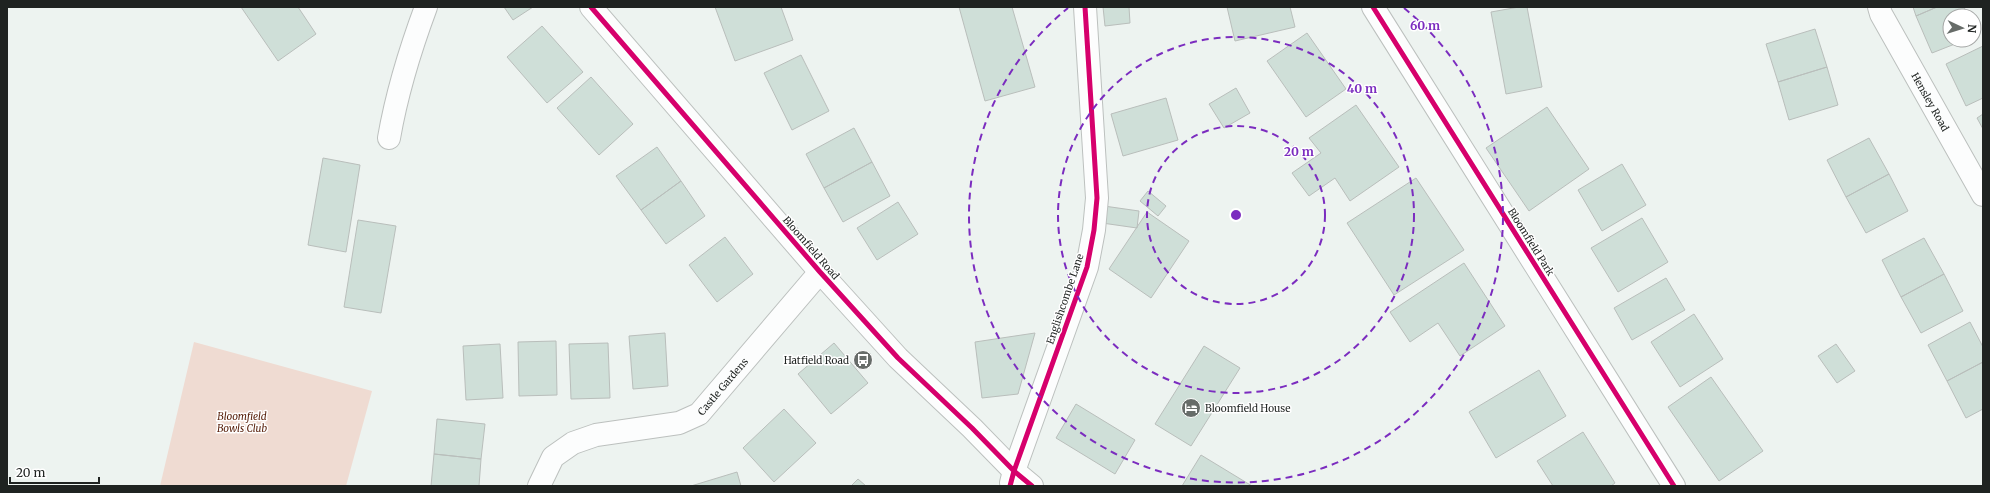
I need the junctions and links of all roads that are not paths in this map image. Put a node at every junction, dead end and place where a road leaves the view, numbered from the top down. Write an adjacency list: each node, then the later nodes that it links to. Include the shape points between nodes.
1 (426, 7): 6 (street, via 408,56)
2 (591, 7): 8 (street, Bloomfield Road)
3 (1085, 7): 9 (street, Englishcombe Lane, via 1097,198 1094,230 1087,267)
4 (1373, 7): 12 (street, Bloomfield Park)
5 (1879, 7): 7 (street, Hensley Road)
6 (389, 138)
7 (1983, 195)
8 (820, 272): 9 (street, Bloomfield Road, via 898,358 972,428); 10 (street, Castle Gardens, via 699,414 679,423 596,435 574,443 553,457)
9 (1012, 478): 11 (street, Bloomfield Road)
10 (539, 486)
11 (1032, 486)
12 (1674, 486)

